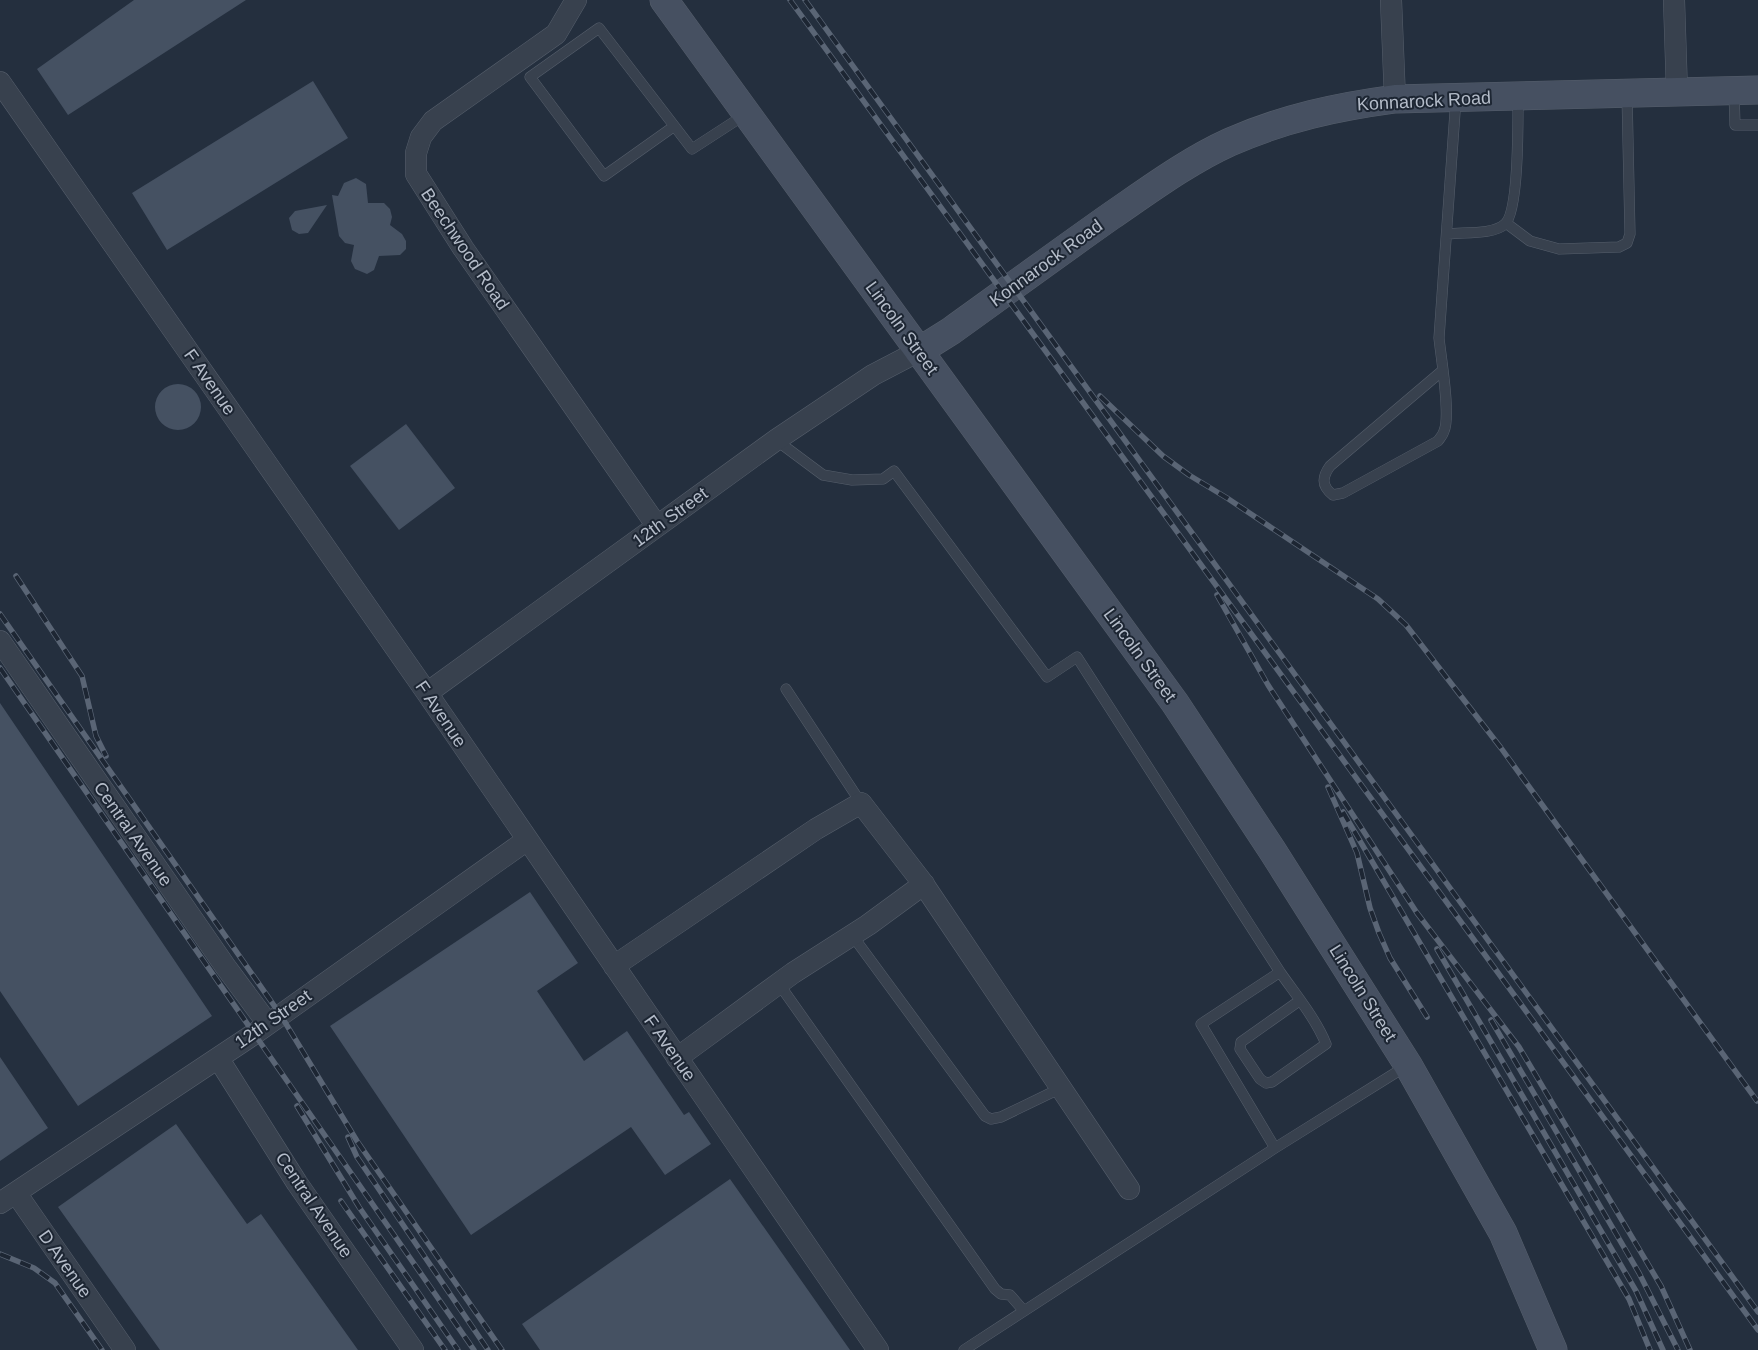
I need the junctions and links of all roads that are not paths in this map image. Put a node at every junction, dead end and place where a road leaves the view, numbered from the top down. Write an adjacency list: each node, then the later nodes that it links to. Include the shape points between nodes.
1 (576, 0): 20 (street, Beechwood Road, via 556,34 433,121 416,154 416,174 468,255)
2 (664, 0): 12 (main road, Lincoln Street)
3 (1391, 0): 11 (street)
4 (1674, 0): 7 (street)
5 (0, 82): 23 (street, F Avenue)
6 (1746, 90): 7 (main road, Konnarock Road); 13 (lane, via 1734,126)
7 (1677, 92): 8 (main road, Konnarock Road)
8 (1627, 93): 9 (main road, Konnarock Road); 15 (lane, via 1630,234 1627,243 1619,247 1559,249 1530,241)
9 (1518, 96): 10 (main road, Konnarock Road); 15 (lane, via 1518,149 1512,211)
10 (1456, 97): 11 (main road, Konnarock Road); 16 (lane)
11 (1395, 99): 17 (main road, Konnarock Road, via 1296,117 1228,143 1147,191 951,332)
12 (746, 113): 14 (lane, via 692,149); 17 (main road, Lincoln Street)
13 (1758, 125)
14 (674, 127): 14 (lane, via 604,176 530,77 599,28)
15 (1506, 223): 16 (lane, via 1495,229)
16 (1448, 234): 18 (lane, via 1439,338)
17 (919, 351): 19 (street, 12th Street, via 873,375); 35 (main road, Lincoln Street, via 1175,703)
18 (1442, 371): 18 (lane, via 1445,431 1438,441 1343,493 1333,495 1326,490 1324,474 1330,466)
19 (776, 440): 20 (street, 12th Street); 29 (lane, via 823,475 852,480 883,479 894,471 1048,677 1077,658)
20 (657, 526): 23 (street, 12th Street)
21 (0, 641): 32 (street, Central Avenue)
22 (786, 689): 24 (lane)
23 (427, 693): 25 (street, F Avenue)
24 (861, 802): 26 (street); 28 (street)
25 (527, 840): 28 (street, F Avenue); 32 (street, 12th Street)
26 (924, 884): 27 (street); 36 (street)
27 (852, 935): 30 (street); 36 (lane, via 985,1116 991,1119 1001,1117)
28 (614, 966): 34 (street, F Avenue)
29 (1280, 972): 31 (lane); 37 (lane, via 1201,1024)
30 (779, 984): 34 (street); 40 (lane, via 994,1289 1010,1295)
31 (1300, 1000): 31 (lane, via 1326,1044 1266,1083 1240,1049 1241,1042)
32 (268, 1024): 33 (street, 12th Street)
33 (218, 1058): 39 (street, 12th Street); 42 (street, Central Avenue, via 297,1183)
34 (677, 1058): 43 (street, F Avenue)
35 (1408, 1065): 37 (lane); 45 (main road, Lincoln Street, via 1503,1233)
36 (1061, 1088): 38 (street)
37 (1274, 1148): 40 (lane)
38 (1129, 1189)
39 (8, 1198): 41 (street, D Avenue)
40 (1024, 1311): 44 (lane)
41 (124, 1350)
42 (414, 1350)
43 (878, 1350)
44 (964, 1350)
45 (1553, 1350)

